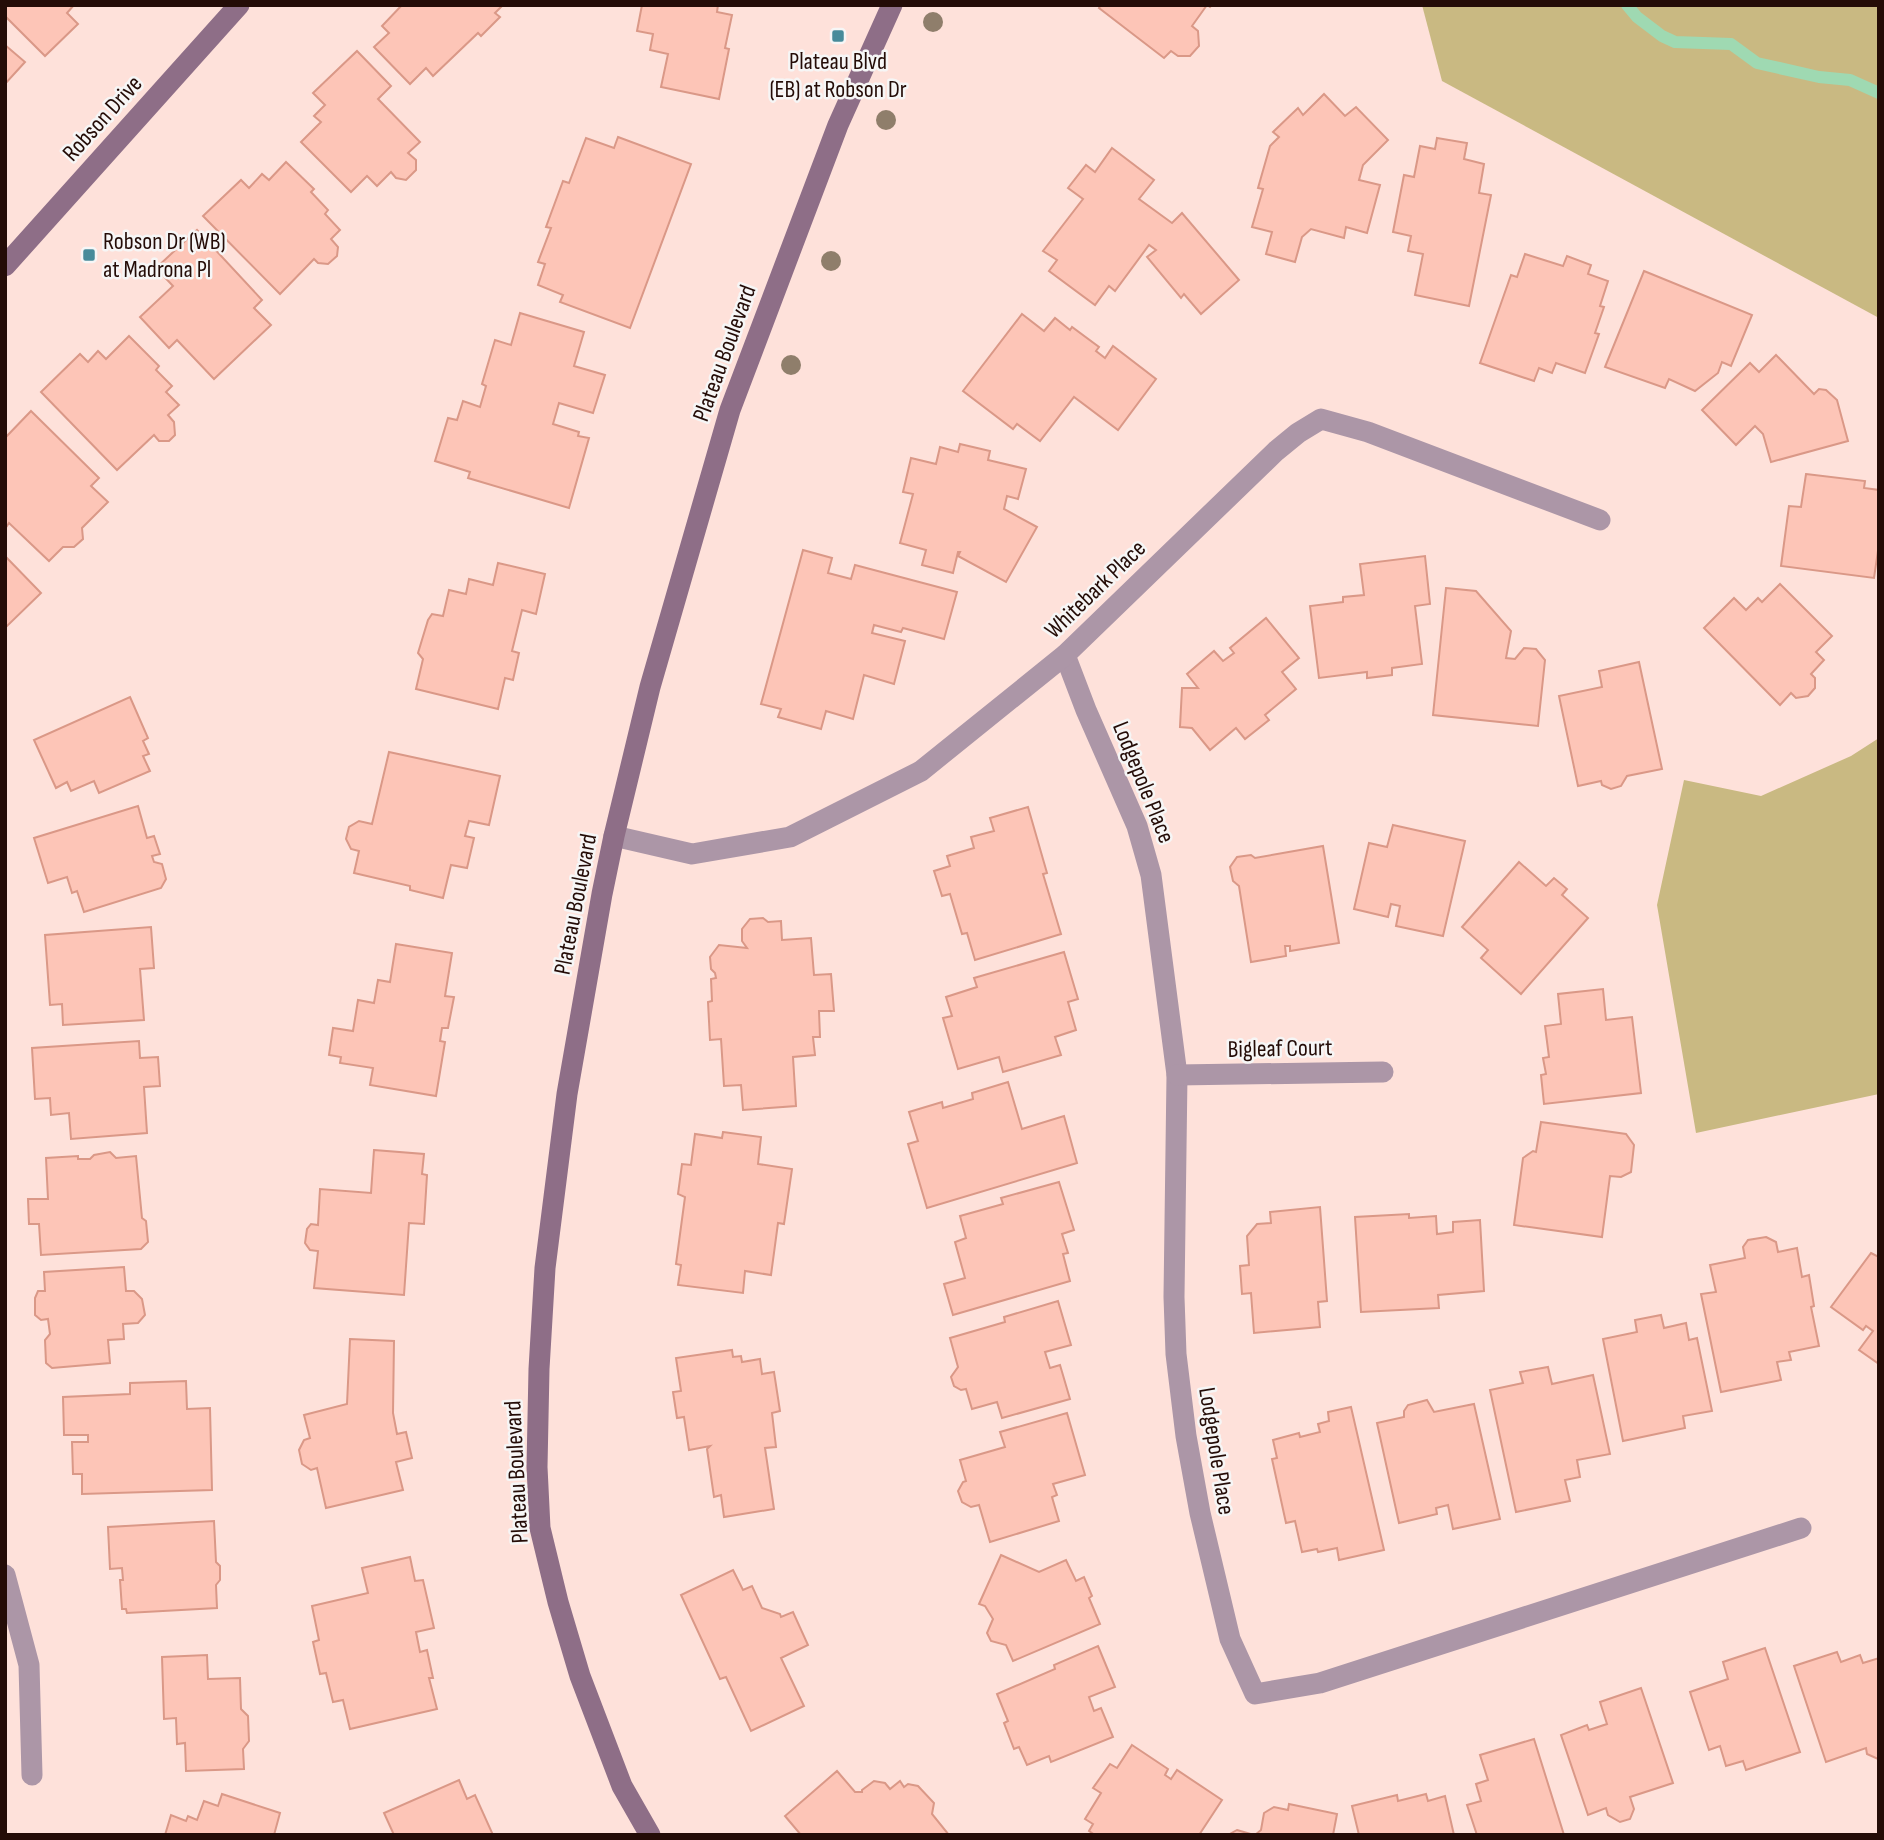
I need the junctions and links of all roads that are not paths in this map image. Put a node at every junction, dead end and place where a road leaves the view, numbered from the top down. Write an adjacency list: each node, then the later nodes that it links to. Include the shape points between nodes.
1 (239, 5): 3 (street, Robson Drive)
2 (892, 5): 6 (street, Plateau Boulevard, via 838,125 730,410 650,687)
3 (5, 267)
4 (1600, 520): 5 (street, Whitebark Place, via 1321,419 1276,451)
5 (1065, 654): 6 (street, Whitebark Place, via 920,771 790,837 692,854); 8 (street, Lodgepole Place, via 1137,826 1151,875)
6 (614, 836): 12 (street, Plateau Boulevard, via 567,1094 545,1268 537,1467 540,1528 580,1676 622,1786)
7 (1383, 1072): 8 (street, Bigleaf Court)
8 (1177, 1075): 9 (street, Lodgepole Place, via 1174,1297 1186,1436 1230,1639 1255,1694 1320,1683)
9 (1801, 1528)
10 (5, 1575): 11 (street, via 29,1665)
11 (32, 1775)
12 (650, 1835)

